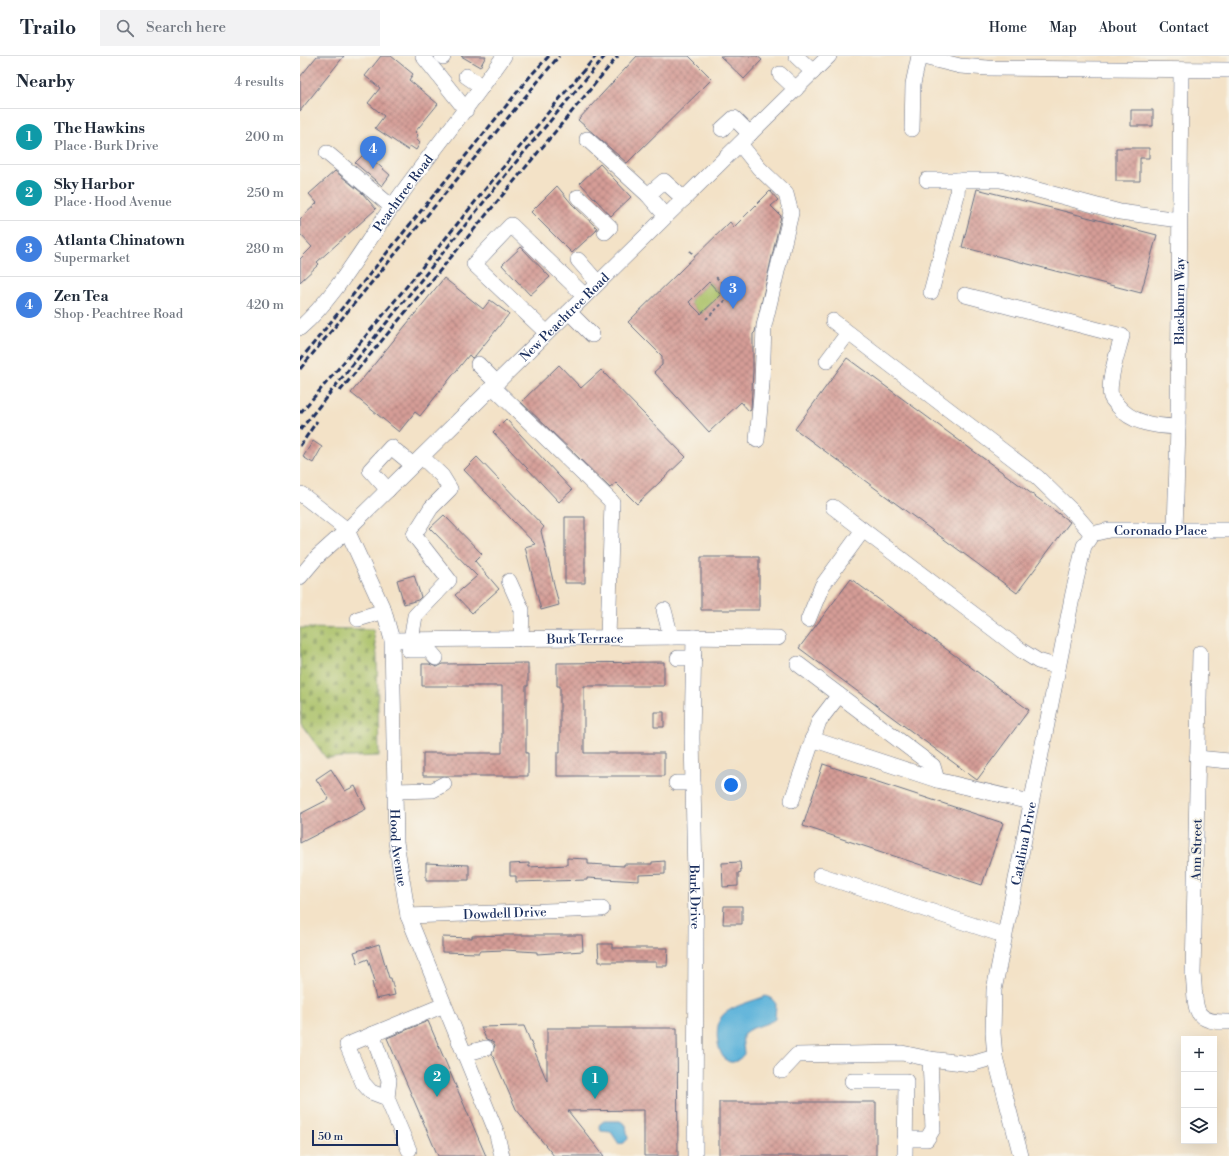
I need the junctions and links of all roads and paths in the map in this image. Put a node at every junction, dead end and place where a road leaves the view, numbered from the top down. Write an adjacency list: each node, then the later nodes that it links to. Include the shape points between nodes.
1 (504, 56): 12 (street, Peachtree Road)
2 (796, 56): 9 (street)
3 (919, 56): 7 (street, via 954,65 988,68); 16 (street, via 913,84)
4 (425, 57): 14 (street)
5 (826, 58): 9 (street, New Peachtree Road)
6 (1208, 63): 7 (street); 8 (street)
7 (1181, 70): 27 (street, Blackburn Way)
8 (1229, 70)
9 (813, 72): 13 (street, New Peachtree Road)
10 (780, 74): 13 (street)
11 (466, 76): 12 (street)
12 (482, 87): 14 (street, Peachtree Road)
13 (796, 89): 18 (street, New Peachtree Road)
14 (466, 110): 25 (street, Peachtree Road)
15 (722, 129): 18 (street, via 734,118)
16 (912, 129)
17 (587, 139): 22 (street)
18 (745, 139): 24 (street, New Peachtree Road); 48 (street, via 759,168 786,194 791,213 764,326)
19 (327, 153): 25 (street)
20 (927, 180): 21 (street)
21 (958, 180): 27 (street, via 1002,180 1120,212); 34 (street, via 957,195)
22 (648, 195): 24 (street, via 664,181); 26 (street)
23 (578, 197): 28 (street, via 610,227)
24 (684, 199): 26 (street, New Peachtree Road)
25 (392, 207): 40 (street, Peachtree Road, via 318,311)
26 (666, 216): 33 (street, New Peachtree Road)
27 (1179, 220): 47 (street, Blackburn Way)
28 (605, 232)
29 (690, 251): 30 (path)
30 (695, 256)
31 (578, 260): 33 (street)
32 (715, 276): 38 (path, via 729,290 729,297)
33 (598, 283): 36 (street, New Peachtree Road)
34 (931, 292)
35 (964, 295): 47 (street, via 1122,336 1111,384 1111,398 1133,419 1156,426)
36 (585, 296): 37 (street, New Peachtree Road); 41 (street, via 511,225 474,264)
37 (569, 312): 41 (street, New Peachtree Road); 43 (street)
38 (706, 319)
39 (833, 321): 42 (street)
40 (300, 328)
41 (548, 333): 46 (street, New Peachtree Road)
42 (848, 333): 44 (street); 57 (street, via 1037,477)
43 (592, 335)
44 (827, 361)
45 (478, 364): 46 (street)
46 (495, 385): 49 (street, New Peachtree Road); 68 (street, via 612,502)
47 (1178, 427): 56 (street, Blackburn Way)
48 (757, 440)
49 (417, 461): 50 (street, New Peachtree Road); 50 (street, via 394,449 370,470); 71 (street, via 442,476 450,489 431,508 414,535 449,580 415,616)
50 (388, 490): 53 (street, New Peachtree Road)
51 (300, 495): 53 (street)
52 (833, 507): 54 (street)
53 (347, 530): 58 (street, Hood Avenue); 59 (street, New Peachtree Road)
54 (863, 530): 65 (street, via 822,586); 78 (street, via 1022,651 1038,661)
55 (1229, 530): 56 (street, Coronado Place)
56 (1175, 531): 57 (street, Coronado Place, via 1108,530)
57 (1092, 534): 78 (street, Catalina Drive, via 1084,546)
58 (356, 551): 59 (street, via 342,549); 63 (street, Hood Avenue)
59 (317, 557): 60 (street, New Peachtree Road)
60 (300, 577)
61 (509, 581): 70 (street, via 522,610)
62 (664, 610): 66 (street)
63 (384, 611): 64 (street); 72 (street, Hood Avenue)
64 (358, 619)
65 (808, 620)
66 (671, 637): 67 (street, Burk Terrace); 68 (street, Burk Terrace)
67 (694, 637): 69 (street, Burk Terrace); 76 (street, Burk Drive)
68 (608, 638): 70 (street, Burk Terrace)
69 (778, 638)
70 (521, 639): 71 (street, Burk Terrace)
71 (411, 640): 72 (street, Burk Terrace)
72 (392, 645): 74 (street, via 429,650); 87 (street, Hood Avenue, via 388,773)
73 (1200, 653): 81 (street, Ann Street)
74 (436, 658)
75 (678, 658): 76 (street)
76 (694, 658): 86 (street, Burk Drive)
77 (798, 664): 79 (street)
78 (1058, 667): 89 (street, Catalina Drive)
79 (839, 695): 80 (street, via 819,721); 83 (street, via 933,766)
80 (812, 739): 83 (street); 88 (street)
81 (1197, 758): 82 (street); 95 (street, Ann Street, via 1193,974 1201,1018 1212,1022)
82 (1229, 761)
83 (937, 780): 89 (street)
84 (676, 783): 86 (street)
85 (444, 784): 87 (street, via 433,790)
86 (693, 784): 107 (street, Burk Drive, via 696,922)
87 (395, 790): 92 (street, Hood Avenue, via 396,842)
88 (792, 800)
89 (1030, 802): 93 (street, Catalina Drive)
90 (820, 875): 93 (street)
91 (602, 909): 92 (street, Dowdell Drive)
92 (408, 916): 94 (street, Hood Avenue)
93 (1003, 935): 99 (street, Catalina Drive, via 994,990)
94 (444, 1005): 96 (street); 98 (street, Hood Avenue)
95 (1229, 1022)
96 (372, 1034): 103 (street, via 389,1080); 103 (street, via 347,1045 363,1083 371,1092)
97 (486, 1048): 98 (street)
98 (464, 1054): 106 (street, Hood Avenue, via 496,1131)
99 (995, 1057): 100 (street, via 971,1064); 109 (street, Catalina Drive)
100 (930, 1059): 101 (street, via 902,1053 797,1055); 104 (street, via 932,1129 928,1139)
101 (782, 1071)
102 (852, 1081): 104 (street, via 906,1081)
103 (387, 1098): 105 (street)
104 (906, 1139): 108 (street)
105 (409, 1150)
106 (502, 1156)
107 (694, 1156)
108 (905, 1156)
109 (1021, 1156)

